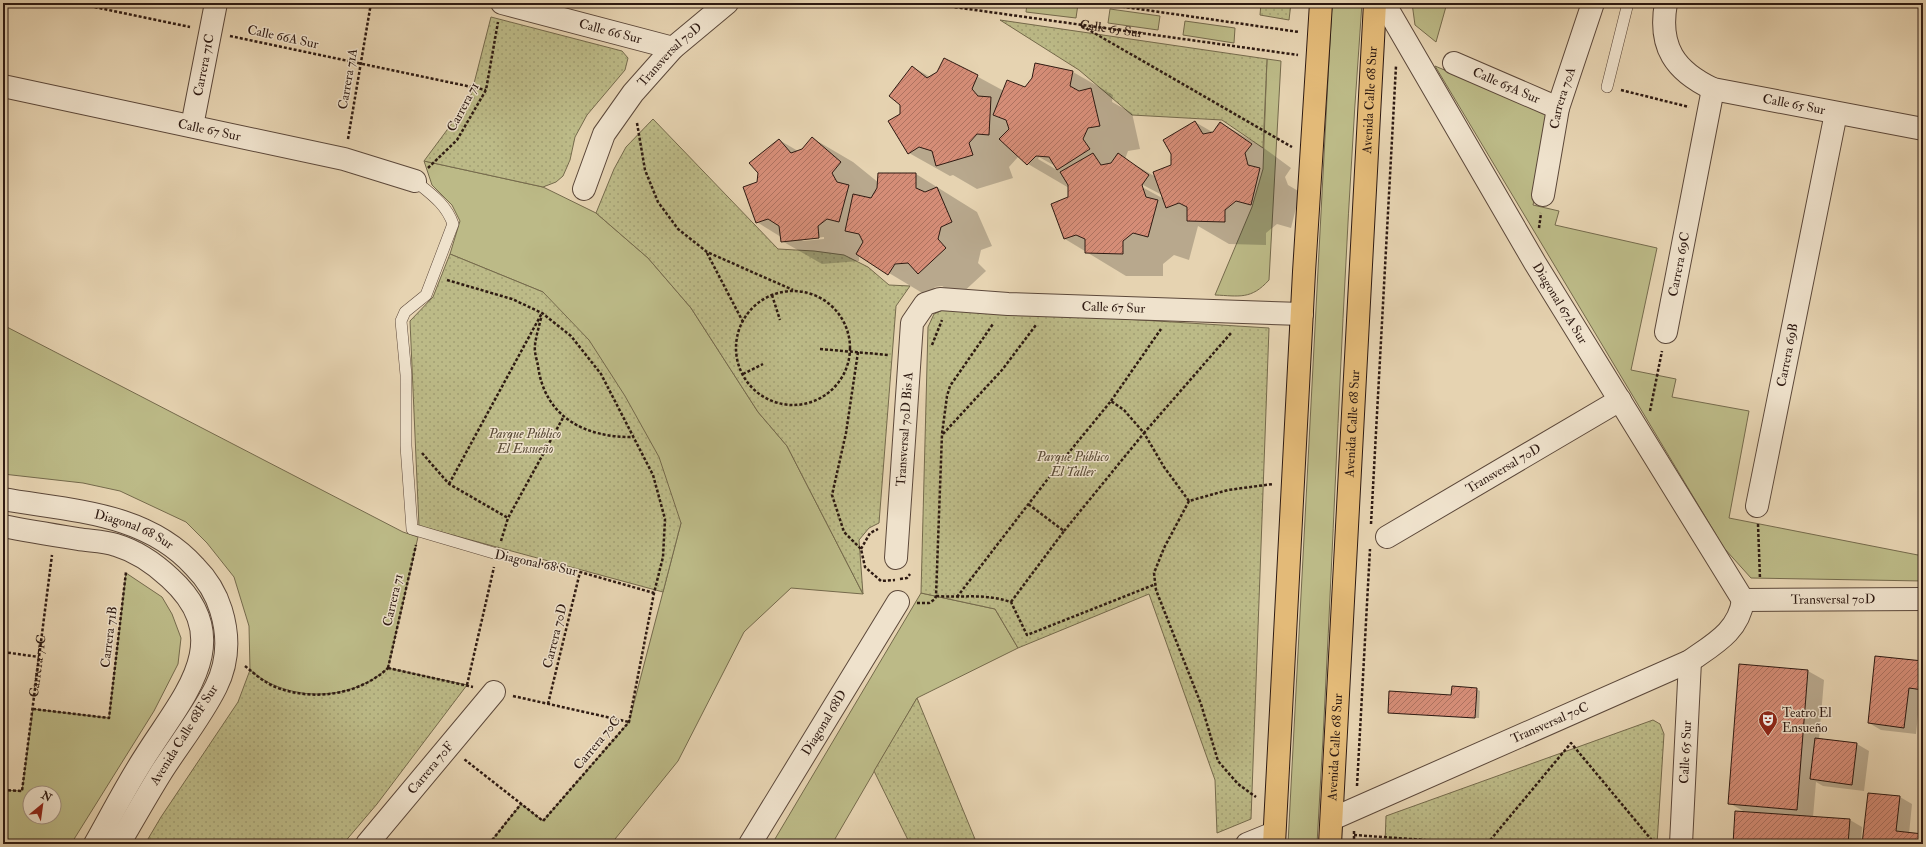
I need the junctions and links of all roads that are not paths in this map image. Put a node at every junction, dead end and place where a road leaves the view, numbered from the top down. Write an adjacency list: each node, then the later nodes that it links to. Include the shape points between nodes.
1 (216, 3): 17 (street, Carrera 71C)
2 (727, 3): 10 (street, Transversal 70D)
3 (1321, 3): 23 (main road, via 1309,35)
4 (1375, 3): 39 (main road, Avenida Calle 68 Sur)
5 (1384, 3): 25 (street, Diagonal 67A Sur, via 1535,263)
6 (1593, 3): 15 (street, Carrera 70A)
7 (1628, 3): 13 (lane)
8 (1662, 4): 14 (street, Calle 65 Sur, via 1668,46 1674,60 1682,71)
9 (501, 9): 10 (street, Calle 66 Sur)
10 (673, 48): 20 (street, Transversal 70D, via 633,93 604,134)
11 (1454, 63): 15 (street, Calle 65A Sur)
12 (3, 86): 17 (street, Calle 67 Sur)
13 (1607, 87)
14 (1713, 89): 16 (street, Calle 65 Sur); 24 (street, Carrera 69C)
15 (1558, 108): 21 (street, Carrera 70A)
16 (1836, 113): 18 (street, Calle 65 Sur); 27 (street, Carrera 69B)
17 (192, 126): 19 (street, Calle 67 Sur, via 344,159)
18 (1923, 129)
19 (415, 181): 30 (lane, via 442,203 453,224 426,295 405,312 401,321 406,375 406,435 412,529)
20 (584, 189)
21 (1543, 195)
22 (926, 304): 23 (street, Calle 67 Sur, via 940,299 1008,304); 31 (street, Transversal 70D Bis A, via 912,323)
23 (1302, 314): 40 (main road)
24 (1666, 332)
25 (1620, 400): 29 (street, Transversal 70D); 33 (street, Diagonal 67A Sur)
26 (3, 499): 35 (street, Diagonal 68 Sur, via 108,517 135,525 163,539 186,556 204,577 218,600)
27 (1757, 506)
28 (3, 526): 36 (street, Diagonal 68 Sur, via 116,545 139,555 165,573 183,590 194,606)
29 (1376, 538)
30 (498, 554)
31 (904, 563)
32 (1923, 599): 33 (street, Transversal 70D)
33 (1752, 600): 37 (street, Transversal 70C, via 1742,610 1737,622 1726,635)
34 (898, 602): 44 (street, Diagonal 68D)
35 (224, 620): 42 (street, Avenida Calle 68F Sur, via 227,634 226,650 216,686)
36 (202, 627): 41 (street, Avenida Calle 68F Sur, via 201,656 190,686 145,756)
37 (1690, 661): 39 (street, Transversal 70C); 47 (street, Calle 65 Sur)
38 (494, 692): 43 (street, Carrera 70F)
39 (1332, 819): 46 (main road, Avenida Calle 68 Sur)
40 (1274, 838): 45 (street)
41 (95, 844)
42 (119, 844)
43 (367, 844)
44 (750, 844)
45 (1247, 844)
46 (1330, 844)
47 (1681, 844)

